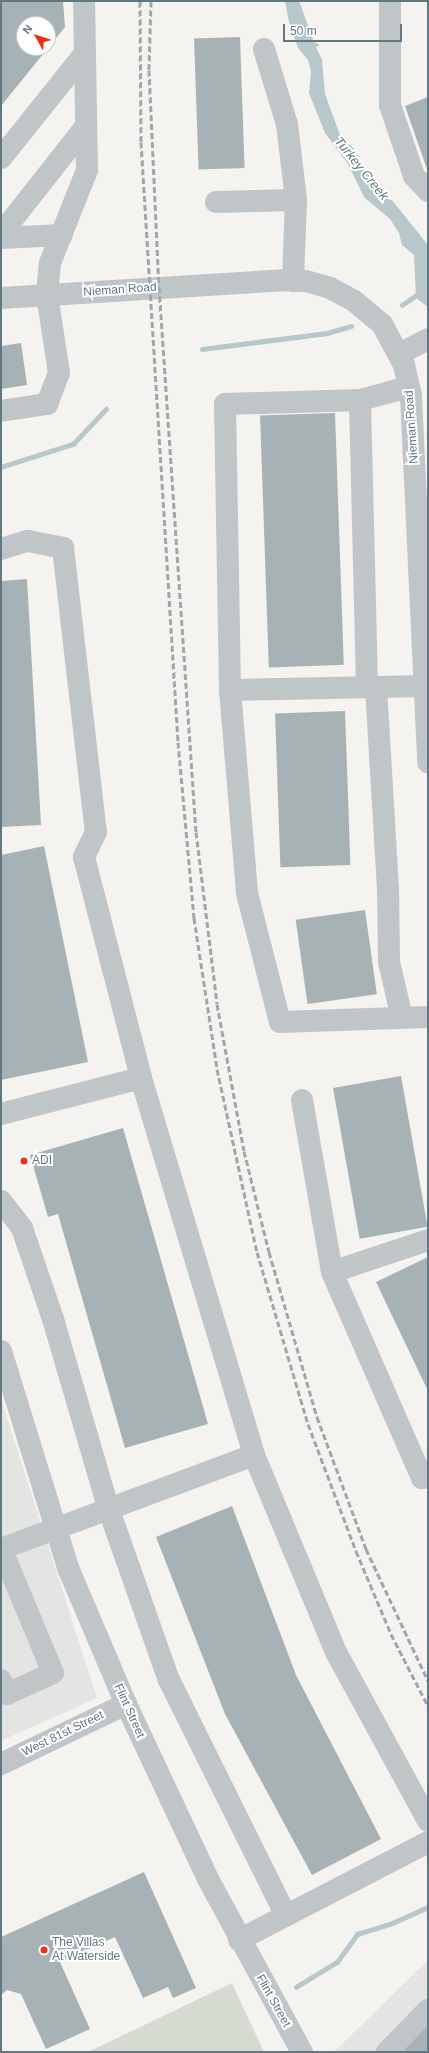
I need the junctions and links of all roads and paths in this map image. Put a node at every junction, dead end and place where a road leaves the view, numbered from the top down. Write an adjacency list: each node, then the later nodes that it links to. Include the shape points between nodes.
1 (84, 1): 4 (street)
2 (390, 1): 7 (street, via 390,106 414,176)
3 (264, 49): 8 (street, via 287,124)
4 (85, 53): 5 (street); 6 (street)
5 (86, 126): 10 (street); 11 (street, via 87,170)
6 (1, 158)
7 (428, 191)
8 (296, 200): 9 (street); 13 (street)
9 (216, 202)
10 (1, 234)
11 (62, 235): 12 (street); 14 (street, via 50,263)
12 (1, 238)
13 (293, 281): 14 (street, Nieman Road); 17 (street, Nieman Road, via 330,288 359,305 382,324)
14 (47, 295): 15 (street, Nieman Road); 20 (street, via 59,374 47,404)
15 (1, 298)
16 (428, 339): 17 (street)
17 (399, 354): 18 (street, Nieman Road)
18 (409, 387): 19 (street); 22 (street, Nieman Road)
19 (360, 400): 23 (street); 24 (street, via 225,404)
20 (1, 411)
21 (1, 549): 28 (street, via 28,541 63,548 96,832 84,857)
22 (425, 686): 23 (street); 25 (street, Nieman Road)
23 (371, 687): 24 (street); 27 (street, via 388,889 389,962)
24 (230, 690): 27 (street, via 247,893 280,1022)
25 (428, 763)
26 (428, 1017): 27 (street)
27 (402, 1018)
28 (141, 1078): 30 (street); 35 (street)
29 (302, 1100): 33 (street)
30 (1, 1114)
31 (1, 1201): 37 (street, via 22,1228 53,1319)
32 (428, 1240): 33 (street)
33 (332, 1272): 36 (street, via 422,1478)
34 (1, 1351): 38 (street, Flint Street)
35 (254, 1455): 37 (street); 43 (street, via 337,1654)
36 (428, 1475)
37 (109, 1510): 38 (street); 45 (street, via 169,1680)
38 (56, 1530): 39 (street); 41 (street, Flint Street)
39 (1, 1549): 40 (street, via 53,1673 7,1694)
40 (1, 1680)
41 (126, 1704): 42 (street, West 81st Street); 46 (street, Flint Street)
42 (1, 1764)
43 (428, 1821)
44 (428, 1842): 45 (street)
45 (286, 1916): 46 (street)
46 (240, 1940): 48 (street, Flint Street)
47 (428, 2010): 49 (street)
48 (302, 2052)
49 (387, 2052)

